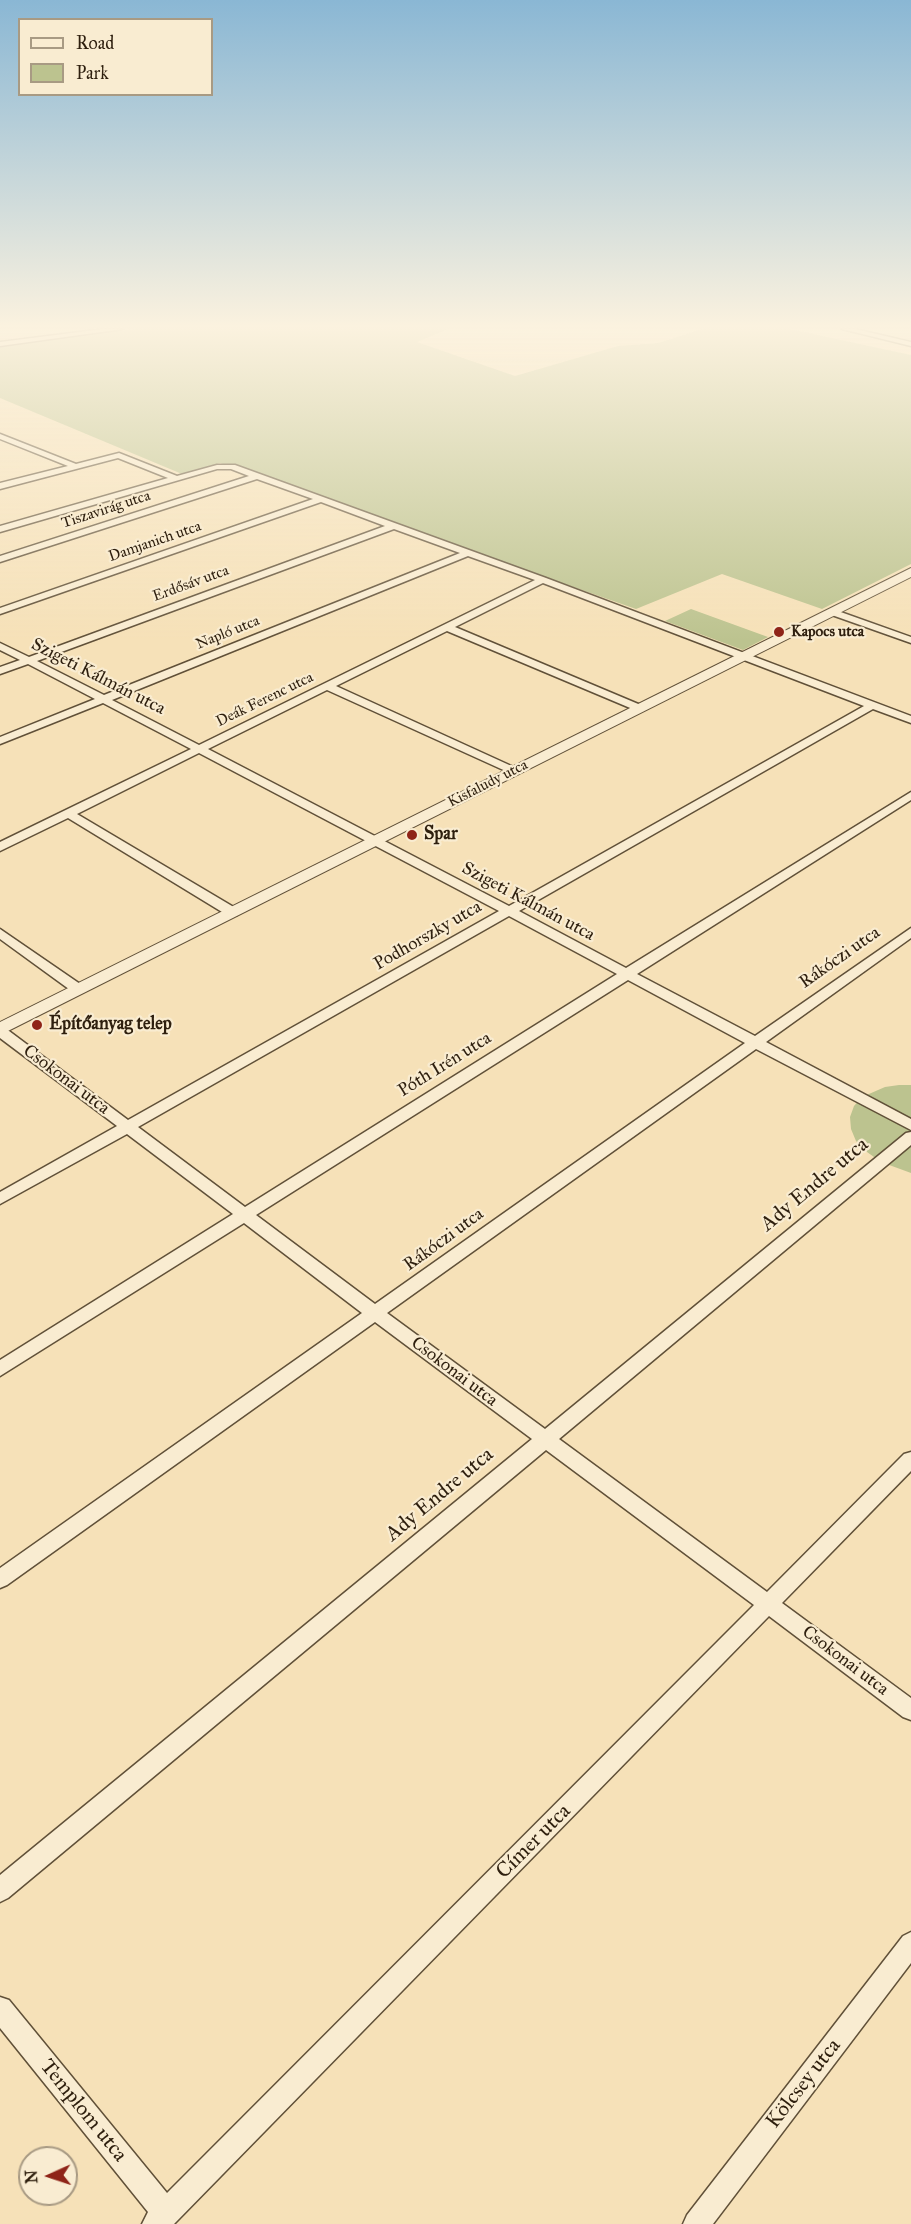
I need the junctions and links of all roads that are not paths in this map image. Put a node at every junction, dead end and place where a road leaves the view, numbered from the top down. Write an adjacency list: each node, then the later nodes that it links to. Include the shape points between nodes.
1 (0, 436): 2 (street)
2 (75, 466): 4 (street, via 119,455); 5 (street)
3 (255, 477): 4 (street, via 224,466); 6 (street); 10 (street, Tiszavirág utca)
4 (177, 479): 8 (street)
5 (0, 486)
6 (320, 500): 7 (street); 13 (street, Damjanich utca)
7 (393, 526): 9 (street); 19 (street, Erdősáv utca)
8 (0, 529)
9 (467, 553): 12 (street); 22 (street, Napló utca)
10 (0, 559)
11 (911, 572): 14 (street, Kisfaludy utca)
12 (543, 580): 15 (street, Deák Ferenc utca); 18 (street)
13 (0, 612)
14 (832, 612): 16 (street); 18 (street, Kisfaludy utca)
15 (446, 627): 21 (street, Deák Ferenc utca); 24 (street)
16 (911, 640)
17 (0, 646): 19 (street, Szigeti Kálmán utca)
18 (744, 655): 23 (street); 24 (street, Kisfaludy utca)
19 (28, 661): 20 (street, Erdősáv utca); 22 (street, Szigeti Kálmán utca)
20 (0, 671)
21 (327, 687): 27 (street, Deák Ferenc utca); 28 (street)
22 (103, 700): 26 (street, Napló utca); 27 (street, Szigeti Kálmán utca)
23 (873, 705): 25 (street); 34 (street, Podhorszky utca)
24 (639, 708): 28 (street, Kisfaludy utca)
25 (911, 720)
26 (0, 741)
27 (199, 750): 30 (street, Deák Ferenc utca); 31 (street, Szigeti Kálmán utca)
28 (514, 771): 31 (street, Kisfaludy utca)
29 (911, 795): 37 (street, Póth Irén utca)
30 (69, 814): 32 (street, Deák Ferenc utca); 33 (street)
31 (377, 841): 33 (street, Kisfaludy utca); 34 (street, Szigeti Kálmán utca)
32 (0, 847)
33 (232, 912): 38 (street, Kisfaludy utca)
34 (507, 912): 37 (street, Szigeti Kálmán utca); 42 (street, Podhorszky utca)
35 (911, 932): 40 (street, Rákóczi utca)
36 (0, 933): 38 (street)
37 (627, 974): 40 (street, Szigeti Kálmán utca); 45 (street, Póth Irén utca)
38 (78, 989): 39 (street, Kisfaludy utca)
39 (0, 1030): 42 (street, Csokonai utca)
40 (755, 1042): 41 (street, Szigeti Kálmán utca); 46 (street, Rákóczi utca)
41 (911, 1125)
42 (128, 1126): 44 (street, Podhorszky utca); 45 (street, Csokonai utca)
43 (911, 1137): 48 (street, Ady Endre utca)
44 (0, 1198)
45 (246, 1214): 46 (street, Csokonai utca); 47 (street, Póth Irén utca)
46 (375, 1313): 48 (street, Csokonai utca); 50 (street, Rákóczi utca)
47 (0, 1369)
48 (545, 1440): 51 (street, Csokonai utca); 53 (street, Ady Endre utca)
49 (911, 1459): 51 (street, Címer utca)
50 (0, 1580)
51 (769, 1604): 52 (street, Csokonai utca); 56 (street, Címer utca)
52 (911, 1710)
53 (0, 1890)
54 (911, 1944): 57 (street, Kölcsey utca)
55 (0, 2009): 56 (street, Templom utca)
56 (161, 2218)
57 (696, 2224)

